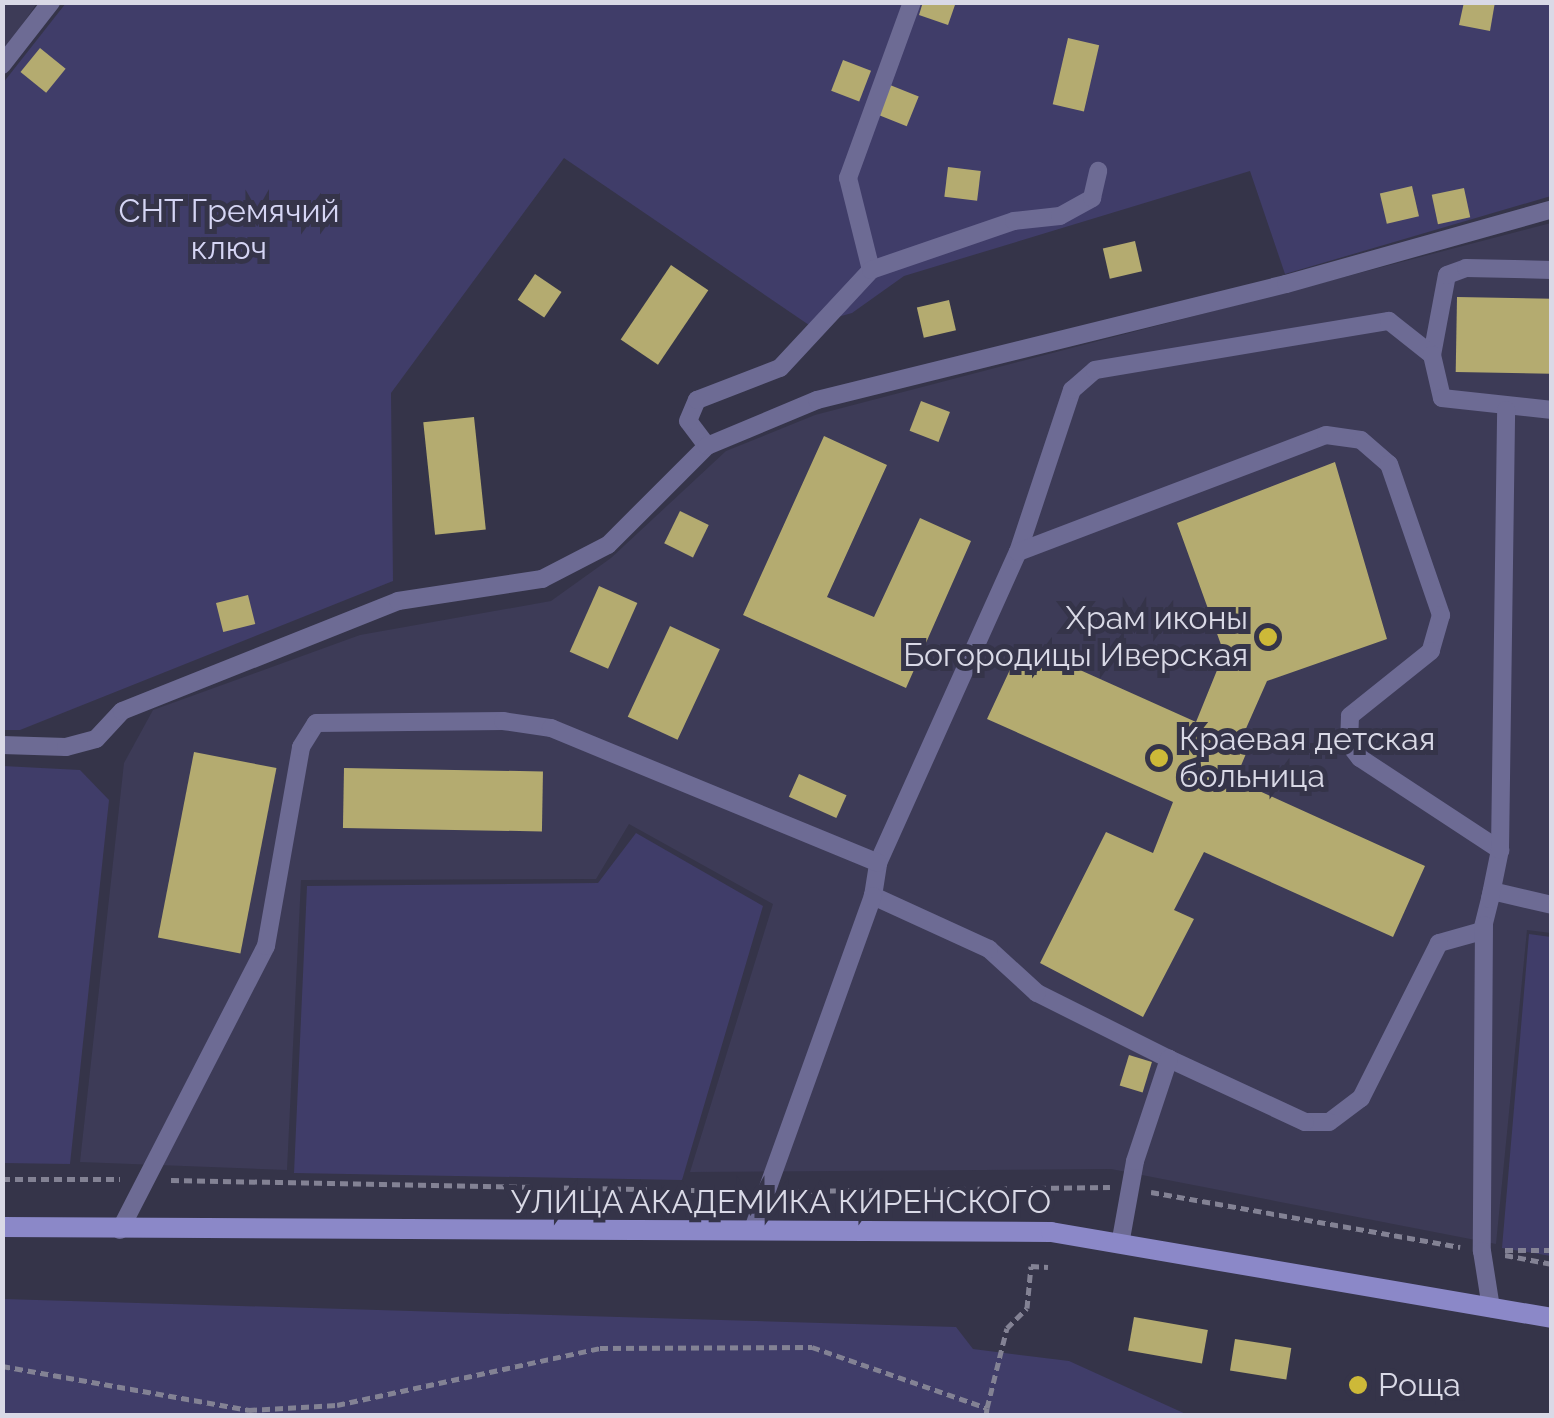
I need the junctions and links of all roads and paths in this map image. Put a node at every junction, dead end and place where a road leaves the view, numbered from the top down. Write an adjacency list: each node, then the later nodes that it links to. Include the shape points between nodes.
1 (51, 2): 3 (lane)
2 (912, 2): 6 (lane, via 848,178)
3 (2, 65)
4 (1098, 171): 6 (lane, via 1092,198 1060,216 1014,222)
5 (1552, 209): 11 (lane, via 1286,284 816,400)
6 (871, 270): 11 (lane, via 780,368 697,400 688,421)
7 (1552, 270): 8 (lane, via 1466,268 1448,275)
8 (1432, 355): 9 (lane, via 1442,398); 12 (lane, via 1389,321 1095,370 1072,390)
9 (1506, 410): 10 (lane); 14 (lane)
10 (1552, 410)
11 (706, 446): 13 (lane, via 608,545 542,580 398,601 122,711 96,739 66,746)
12 (1018, 552): 14 (lane, via 1326,435 1361,440 1389,464 1441,615 1431,651 1350,716 1349,744 1360,758); 15 (lane)
13 (2, 745)
14 (1500, 850): 16 (lane)
15 (878, 862): 17 (lane); 23 (lane, via 551,728 502,721 316,724 301,747 266,946)
16 (1492, 892): 18 (lane); 19 (lane)
17 (873, 896): 20 (lane, via 989,949 1038,993); 22 (lane)
18 (1552, 904)
19 (1482, 931): 20 (lane, via 1440,943 1362,1098 1329,1122 1305,1122); 26 (lane)
20 (1169, 1059): 24 (lane, via 1135,1160)
21 (2, 1228): 23 (main road, УЛИЦА АКАДЕМИКА КИРЕНСКОГО)
22 (753, 1228): 23 (main road, УЛИЦА АКАДЕМИКА КИРЕНСКОГО); 24 (main road, УЛИЦА АКАДЕМИКА КИРЕНСКОГО, via 1034,1231)
23 (120, 1230)
24 (1121, 1239): 28 (main road, УЛИЦА АКАДЕМИКА КИРЕНСКОГО)
25 (1552, 1250): 26 (path)
26 (1482, 1251): 28 (lane)
27 (1048, 1267): 31 (path, via 1030,1266 1027,1308 1008,1328)
28 (1490, 1308): 29 (main road, УЛИЦА АКАДЕМИКА КИРЕНСКОГО)
29 (1552, 1318)
30 (2, 1366): 31 (path, via 249,1410 337,1405 600,1348 812,1347)
31 (986, 1412)

